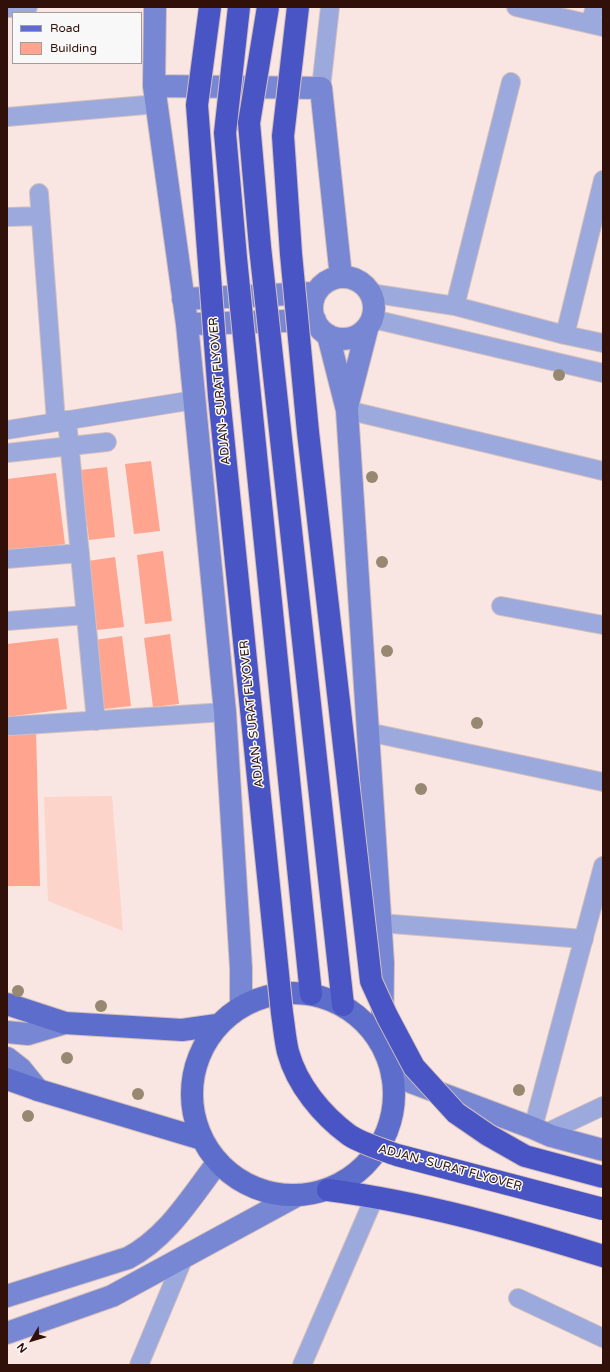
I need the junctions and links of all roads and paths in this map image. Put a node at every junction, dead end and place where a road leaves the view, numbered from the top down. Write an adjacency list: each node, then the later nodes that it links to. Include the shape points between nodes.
1 (28, 7): 10 (street)
2 (155, 7): 14 (street)
3 (210, 7): 74 (highway, ADJAN- SURAT FLYOVER, bridge, via 198,95 200,136 220,396 288,1052 299,1080 324,1114 350,1135 370,1145 405,1157)
4 (239, 7): 53 (highway, bridge, via 225,133)
5 (268, 7): 55 (highway, bridge, via 249,123 260,247)
6 (298, 7): 70 (highway, bridge, via 283,136 291,254 308,432 371,981 414,1068 456,1113 525,1156)
7 (330, 7): 13 (street)
8 (516, 7): 11 (street)
9 (595, 7): 11 (street)
10 (7, 8)
11 (597, 26)
12 (511, 82): 24 (street)
13 (321, 88): 14 (street); 20 (street)
14 (155, 95): 15 (street); 23 (street)
15 (7, 117)
16 (603, 180): 28 (street)
17 (39, 193): 18 (street)
18 (40, 216): 19 (street); 33 (street)
19 (7, 217)
20 (341, 277): 21 (street, via 323,284); 22 (street, via 360,282)
21 (316, 293): 23 (street); 27 (street, via 312,308)
22 (370, 293): 24 (street); 26 (street, via 375,308)
23 (183, 299): 25 (street)
24 (455, 306): 28 (street)
25 (187, 324): 27 (street); 31 (street)
26 (370, 324): 27 (street, via 359,335 349,339 338,339); 30 (street); 32 (street)
27 (321, 328): 32 (street)
28 (565, 336): 29 (street)
29 (603, 343)
30 (603, 373)
31 (194, 400): 33 (street); 45 (street)
32 (347, 410): 38 (street); 48 (street)
33 (62, 421): 34 (street); 36 (street)
34 (7, 430)
35 (107, 442): 36 (street)
36 (70, 446): 37 (street); 39 (street)
37 (7, 453)
38 (603, 471)
39 (80, 553): 40 (street); 42 (street)
40 (7, 559)
41 (501, 606): 44 (street)
42 (86, 615): 43 (street); 46 (street)
43 (7, 621)
44 (603, 625)
45 (225, 712): 46 (street); 56 (street, via 241,968)
46 (96, 721): 47 (street)
47 (10, 726)
48 (368, 732): 49 (street); 51 (street)
49 (603, 782)
50 (603, 866): 52 (street)
51 (380, 923): 52 (street); 60 (street, via 383,963)
52 (591, 931): 66 (street)
53 (311, 994): 55 (main road); 56 (main road, via 286,992 263,996)
54 (7, 1004): 57 (main road)
55 (343, 1005): 60 (main road, via 365,1022)
56 (241, 1006): 58 (main road)
57 (65, 1023): 58 (main road, via 182,1030); 59 (street, via 28,1034)
58 (217, 1025): 67 (main road, via 201,1051 192,1079 193,1110)
59 (7, 1032)
60 (382, 1044): 62 (main road)
61 (7, 1058): 64 (street, via 21,1069)
62 (392, 1076): 66 (street); 71 (main road, via 395,1100 389,1129 375,1155 354,1176)
63 (7, 1079): 64 (main road)
64 (38, 1090): 67 (main road)
65 (603, 1106): 66 (street)
66 (540, 1130): 68 (street)
67 (202, 1139): 69 (main road)
68 (603, 1150)
69 (218, 1162): 72 (main road, via 240,1181 267,1192); 77 (street, via 162,1234 146,1248 128,1258)
70 (603, 1177)
71 (328, 1190): 72 (main road); 73 (highway)
72 (296, 1196): 76 (street)
73 (375, 1196): 75 (highway, via 529,1233); 82 (street)
74 (603, 1209)
75 (603, 1256)
76 (184, 1257): 79 (street, via 112,1296); 81 (street)
77 (7, 1296)
78 (518, 1298): 80 (street)
79 (7, 1333)
80 (603, 1338)
81 (139, 1365)
82 (302, 1365)

